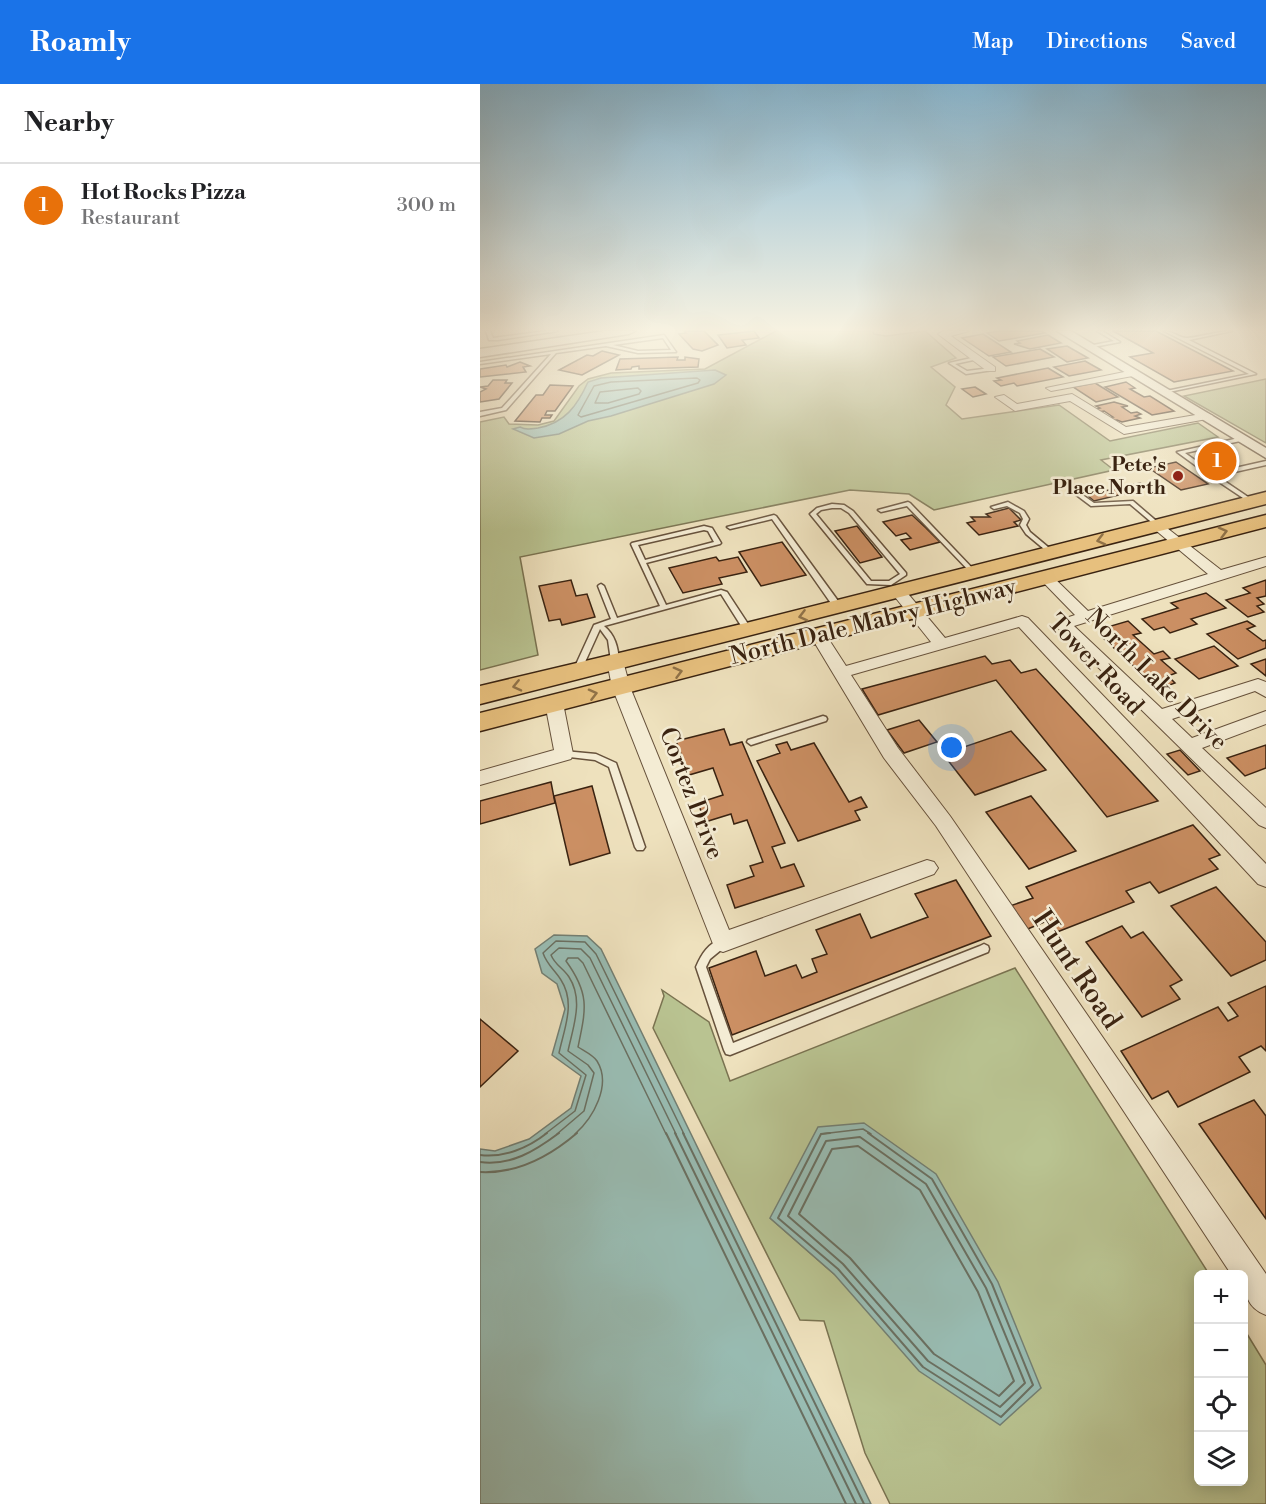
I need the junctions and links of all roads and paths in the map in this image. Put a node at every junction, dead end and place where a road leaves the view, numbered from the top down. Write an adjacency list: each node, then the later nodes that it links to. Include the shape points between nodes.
1 (515, 397): 6 (lane, via 504,409)
2 (1000, 397): 3 (street, via 1015,408)
3 (1070, 397)
4 (1071, 397): 7 (street, via 1124,431)
5 (1175, 397): 7 (street)
6 (480, 414)
7 (1207, 416): 8 (street)
8 (1243, 439): 9 (street); 11 (lane, via 1180,452)
9 (1266, 454)
10 (1266, 463): 11 (lane)
11 (1212, 475): 13 (lane)
12 (1077, 493): 17 (lane, via 1093,505 1131,502)
13 (1259, 500): 17 (main road, North Dale Mabry Highway)
14 (994, 507): 20 (lane, via 1008,504 1022,512 1028,533)
15 (881, 510): 23 (lane, via 908,504)
16 (1263, 524): 19 (main road, North Dale Mabry Highway, one-way to 16)
17 (1158, 525): 19 (street); 20 (main road, North Dale Mabry Highway, one-way to 20)
18 (730, 527): 29 (lane, via 774,518)
19 (1179, 544): 24 (street); 25 (main road, North Dale Mabry Highway)
20 (1052, 553): 23 (main road, North Dale Mabry Highway)
21 (1266, 561): 24 (street)
22 (643, 562): 22 (lane, via 636,542 704,528 710,529 718,543); 28 (lane)
23 (974, 573): 27 (main road, North Dale Mabry Highway)
24 (1219, 576): 31 (street)
25 (1044, 577): 30 (main road, North Dale Mabry Highway); 31 (street, North Lake Drive)
26 (601, 586): 32 (lane)
27 (895, 587): 27 (lane, via 869,583 813,514 832,506 842,506 850,512 904,574); 29 (main road, North Dale Mabry Highway); 30 (street)
28 (663, 606): 32 (lane); 34 (lane, via 726,593)
29 (838, 607): 34 (main road, North Dale Mabry Highway, one-way to 34)
30 (914, 611): 35 (main road, North Dale Mabry Highway); 36 (street)
31 (1084, 616): 42 (street, North Lake Drive, via 1063,624)
32 (615, 621): 33 (lane)
33 (598, 625): 38 (lane, via 608,631 615,648); 39 (lane)
34 (748, 630): 38 (main road, North Dale Mabry Highway)
35 (818, 635): 37 (street, Hunt Road); 38 (main road, North Dale Mabry Highway, one-way to 35)
36 (941, 644): 37 (street, Tower Road); 53 (street, Tower Road, via 1022,621)
37 (840, 673): 56 (street, Hunt Road)
38 (618, 674): 39 (main road, North Dale Mabry Highway, one-way to 38); 39 (main road); 54 (street, Cortez Drive)
39 (562, 684): 41 (main road, North Dale Mabry Highway, one-way to 41); 45 (main road, North Dale Mabry Highway); 48 (street)
40 (1266, 692): 42 (street, via 1258,684)
41 (480, 695)
42 (1158, 717): 47 (street, North Lake Drive)
43 (1266, 717): 47 (street)
44 (823, 719): 46 (lane)
45 (480, 722)
46 (751, 742)
47 (1188, 746): 50 (street, North Lake Drive)
48 (564, 754): 49 (street); 51 (lane, via 596,757 613,765)
49 (480, 778)
50 (1266, 820)
51 (640, 847)
52 (927, 868): 54 (street)
53 (1266, 878)
54 (723, 942): 55 (lane, via 706,956 701,967 730,1050)
55 (984, 949)
56 (1266, 1300)

